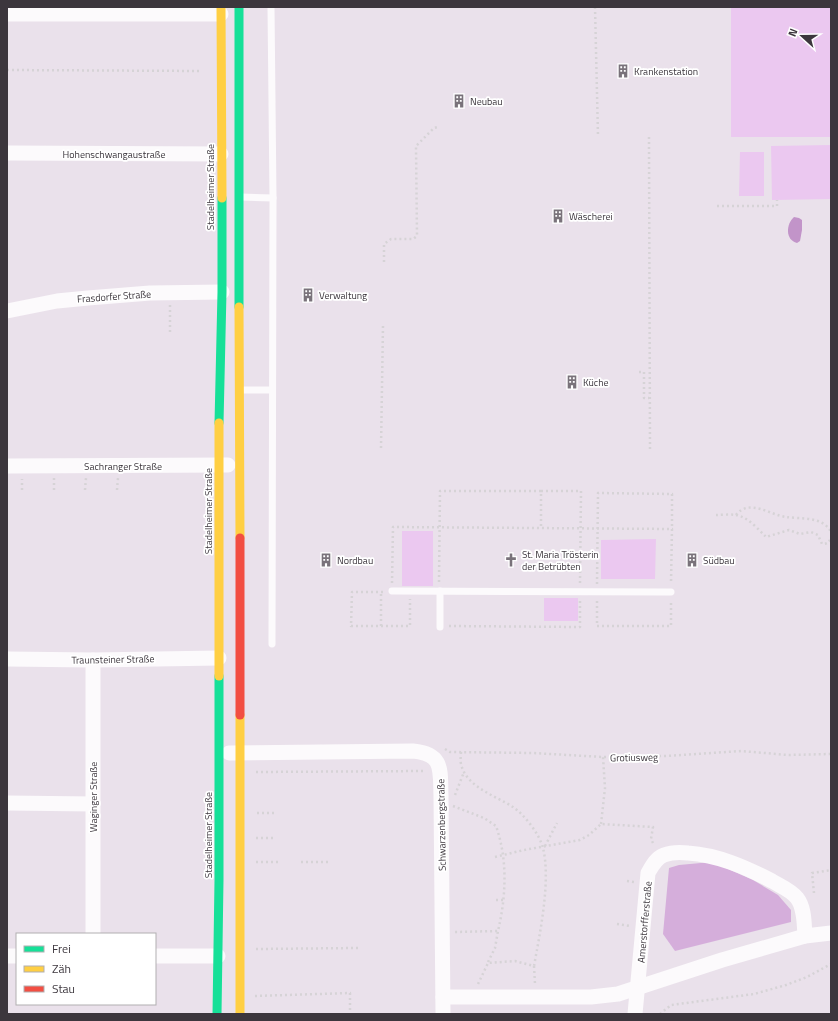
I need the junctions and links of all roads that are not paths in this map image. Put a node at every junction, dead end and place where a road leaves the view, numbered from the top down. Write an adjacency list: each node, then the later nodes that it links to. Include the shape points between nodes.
1 (240, 7): 8 (main road)
2 (271, 7): 9 (lane)
3 (147, 10): 4 (street); 5 (street)
4 (221, 10): 7 (main road, Stadelheimer Straße)
5 (7, 14)
6 (7, 153): 7 (street, Hohenschwangaustraße)
7 (221, 154): 10 (main road, Stadelheimer Straße)
8 (240, 197): 9 (lane); 12 (main road)
9 (273, 198): 13 (lane)
10 (222, 292): 11 (street, Frasdorfer Straße, via 170,292 57,301); 14 (main road, Stadelheimer Straße)
11 (7, 312)
12 (240, 390): 13 (lane); 15 (main road)
13 (272, 390): 21 (lane)
14 (218, 465): 15 (street, Sachranger Straße); 16 (street, Sachranger Straße); 22 (main road, Stadelheimer Straße)
15 (240, 465): 26 (main road)
16 (7, 466)
17 (392, 590): 18 (lane)
18 (440, 591): 19 (lane); 20 (lane)
19 (671, 592)
20 (440, 626)
21 (272, 644)
22 (219, 658): 24 (street, Traunsteiner Straße); 25 (main road, Stadelheimer Straße)
23 (7, 659): 24 (street, Traunsteiner Straße)
24 (93, 660): 28 (street, Waginger Straße)
25 (218, 753): 26 (street, Schwarzenbergstraße); 33 (main road, Stadelheimer Straße)
26 (240, 753): 35 (street, Schwarzenbergstraße, via 412,751 423,752 436,760 440,767 447,804 442,932); 37 (main road)
27 (7, 803): 28 (street)
28 (93, 804): 29 (street, Waginger Straße)
29 (93, 933)
30 (831, 933): 31 (street)
31 (805, 936): 34 (street); 34 (street, Amerstorfferstraße, via 802,907 798,898 784,888 721,859 704,854 671,853 662,856 648,873)
32 (156, 956): 33 (street)
33 (218, 956): 36 (main road, Stadelheimer Straße)
34 (638, 988): 35 (street, via 618,994 591,997); 39 (street, Amerstorfferstraße)
35 (443, 997): 38 (street, Schwarzenbergstraße)
36 (217, 1014)
37 (240, 1014)
38 (443, 1014)
39 (635, 1014)

